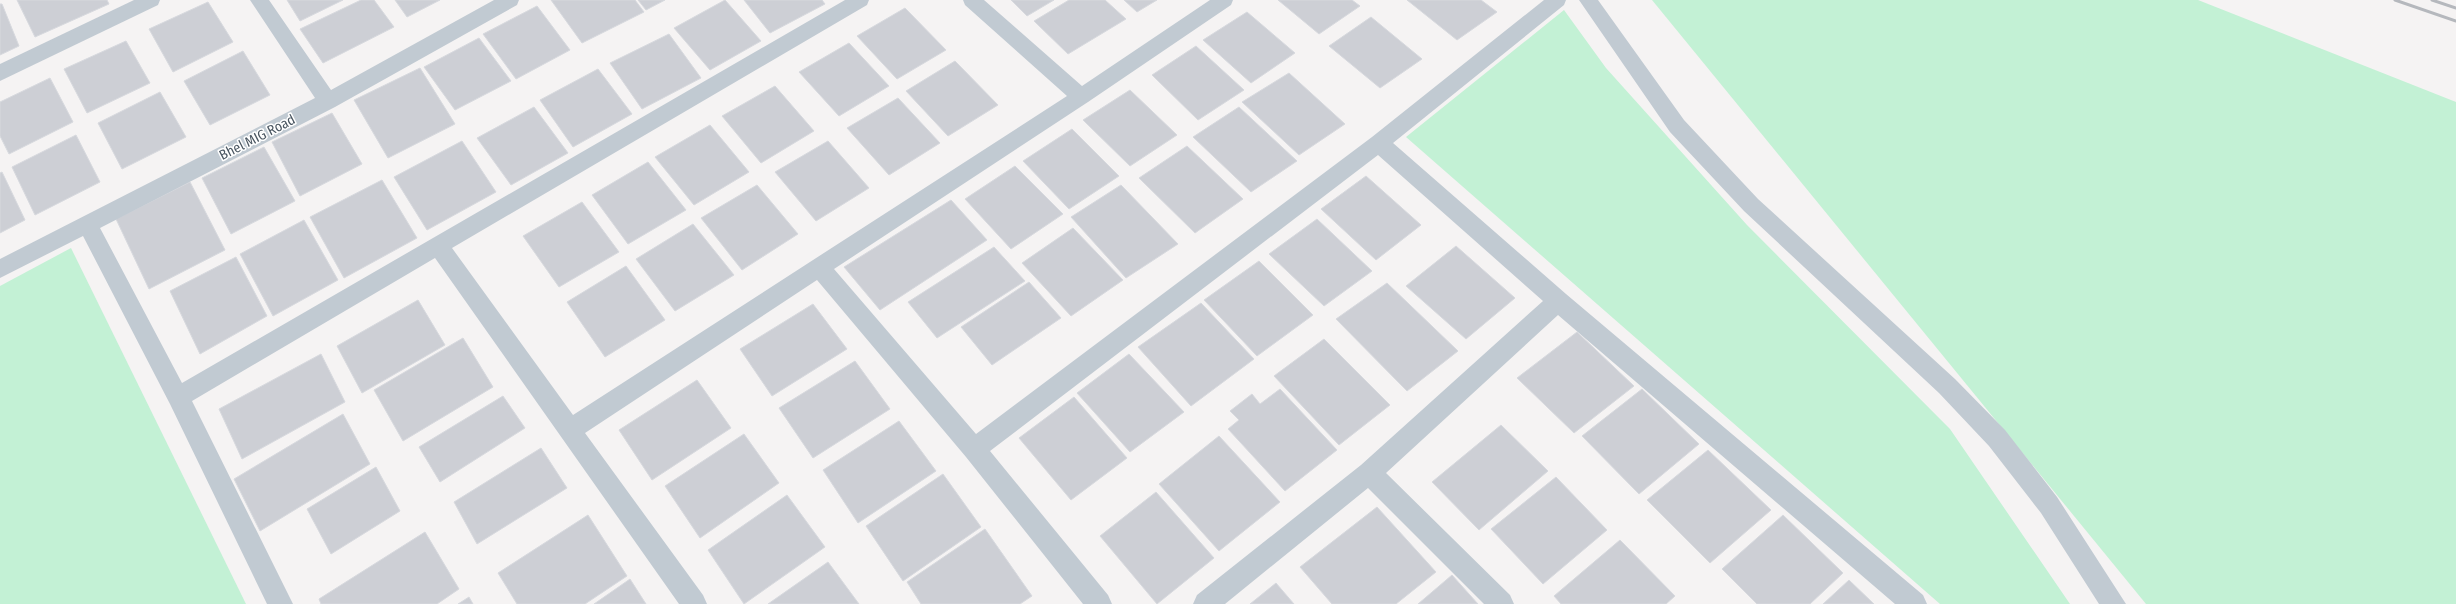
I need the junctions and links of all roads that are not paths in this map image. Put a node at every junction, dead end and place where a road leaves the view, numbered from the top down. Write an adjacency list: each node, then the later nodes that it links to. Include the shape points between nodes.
1 (152, 0): 9 (street)
2 (259, 0): 11 (street)
3 (510, 0): 11 (street, Bhel MIG Road)
4 (860, 0): 14 (street)
5 (972, 0): 10 (street)
6 (1224, 0): 10 (street)
7 (1557, 0): 12 (street)
8 (1588, 0): 28 (street, via 1682,132 1751,205 1946,386 1997,438 2049,505)
9 (0, 73)
10 (1081, 97): 15 (street)
11 (328, 101): 13 (street, Bhel MIG Road)
12 (1379, 143): 17 (street); 20 (street)
13 (87, 223): 16 (street, Bhel MIG Road); 18 (street)
14 (438, 246): 18 (street); 19 (street)
15 (820, 268): 19 (street); 20 (street)
16 (0, 269)
17 (1558, 301): 21 (street); 27 (street)
18 (178, 397): 22 (street)
19 (570, 430): 23 (street)
20 (974, 449): 24 (street)
21 (1369, 473): 25 (street); 26 (street)
22 (280, 604)
23 (694, 604)
24 (1099, 604)
25 (1206, 604)
26 (1501, 604)
27 (1914, 604)
28 (2113, 604)

